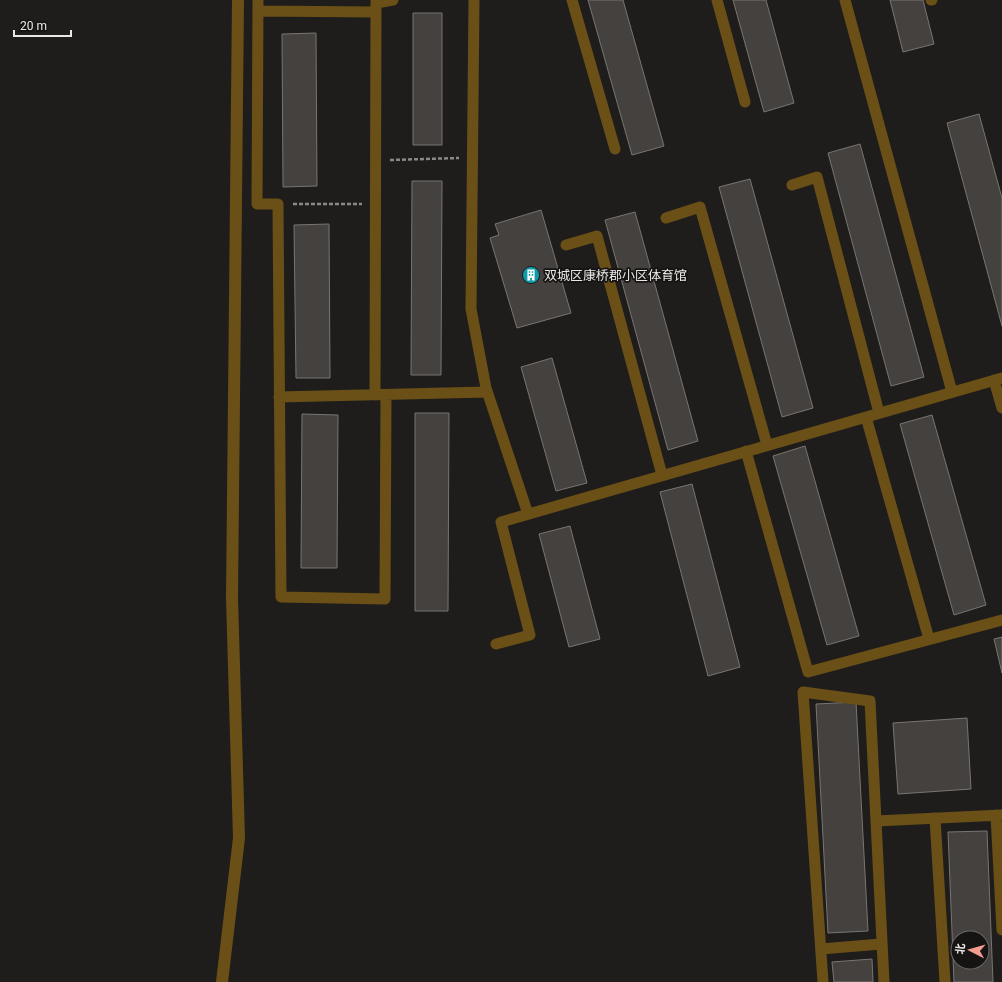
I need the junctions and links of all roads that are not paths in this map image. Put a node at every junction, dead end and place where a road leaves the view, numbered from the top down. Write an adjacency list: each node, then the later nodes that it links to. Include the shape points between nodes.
1 (238, 0): 37 (street, via 232,598 238,838)
2 (258, 0): 9 (lane)
3 (393, 0): 8 (lane)
4 (474, 0): 16 (lane, via 471,310)
5 (572, 0): 11 (lane)
6 (717, 0): 10 (lane)
7 (845, 0): 17 (lane)
8 (376, 5): 9 (lane); 18 (lane, via 375,160)
9 (258, 11): 19 (lane, via 257,204 278,204)
10 (745, 102)
11 (615, 149)
12 (792, 185): 21 (lane, via 817,177)
13 (666, 218): 23 (lane, via 700,207)
14 (566, 245): 25 (lane, via 597,236)
15 (998, 379): 17 (lane); 20 (lane)
16 (487, 392): 18 (lane); 26 (lane)
17 (952, 392): 21 (lane)
18 (381, 395): 19 (lane); 19 (lane, via 385,599 281,597)
19 (279, 397)
20 (1002, 408)
21 (879, 413): 22 (lane)
22 (866, 417): 23 (lane); 28 (lane)
23 (767, 445): 24 (lane)
24 (746, 451): 25 (lane); 28 (lane, via 808,672)
25 (662, 475): 26 (lane)
26 (528, 514): 29 (lane, via 501,522 530,635)
27 (1002, 620): 28 (lane)
28 (929, 639)
29 (496, 644)
30 (999, 815): 31 (lane); 33 (lane)
31 (935, 818): 32 (lane); 40 (lane)
32 (876, 821): 35 (lane); 36 (lane, via 870,701 803,692)
33 (1002, 924): 34 (lane)
34 (1002, 930)
35 (881, 944): 36 (lane); 39 (lane)
36 (821, 949): 38 (lane)
37 (222, 982)
38 (823, 982)
39 (884, 982)
40 (945, 982)

